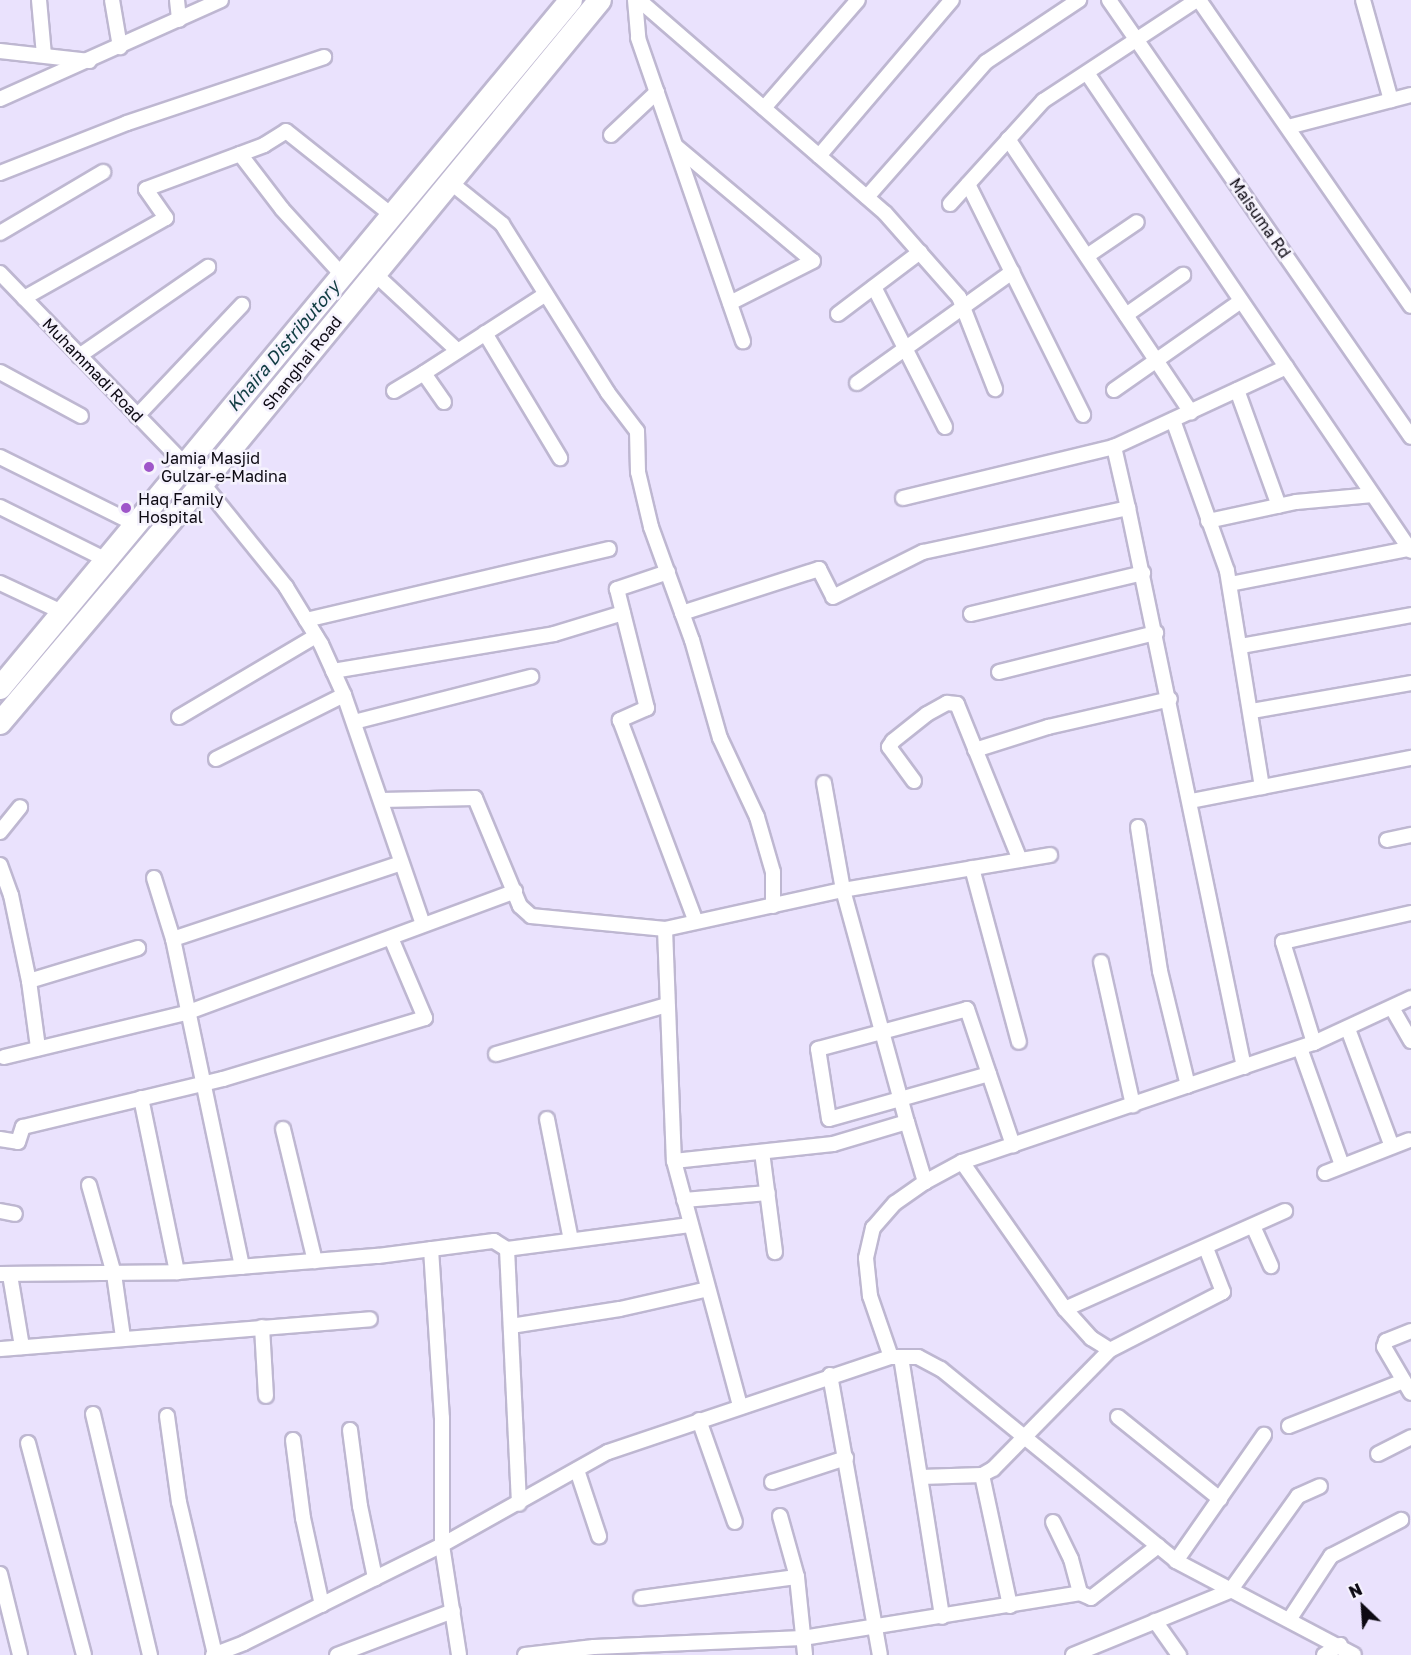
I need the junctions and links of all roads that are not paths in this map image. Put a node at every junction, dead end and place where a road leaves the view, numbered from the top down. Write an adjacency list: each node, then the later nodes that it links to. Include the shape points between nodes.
1 (39, 0): 18 (street)
2 (112, 0): 16 (street)
3 (177, 0): 14 (street)
4 (221, 0): 14 (street)
5 (571, 0): 39 (main road, Shanghai Road)
6 (600, 0): 35 (main road, Shanghai Road)
7 (637, 0): 22 (street, via 638,38); 26 (street)
8 (858, 0): 26 (street)
9 (952, 0): 32 (street)
10 (1079, 0): 37 (street, via 986,62)
11 (1109, 0): 15 (street, Maisuma Rd)
12 (1198, 0): 15 (street); 27 (street)
13 (1363, 0): 25 (street)
14 (179, 20): 16 (street)
15 (1138, 41): 21 (street); 81 (street, Maisuma Rd)
16 (120, 47): 20 (street)
17 (0, 51): 18 (street)
18 (44, 55): 20 (street)
19 (324, 57): 34 (street, via 127,123)
20 (89, 61): 24 (street)
21 (1087, 73): 29 (street, via 1043,101); 53 (street)
22 (657, 92): 28 (street); 30 (street)
23 (1411, 94): 25 (street)
24 (0, 99)
25 (1391, 100): 27 (street)
26 (764, 108): 32 (street)
27 (1288, 127): 57 (street)
28 (611, 135)
29 (1008, 139): 36 (street); 43 (street)
30 (675, 146): 54 (street); 54 (street, via 813,261)
31 (240, 154): 39 (street, via 286,130); 49 (street, via 282,209); 52 (street, via 146,189 166,218)
32 (819, 156): 37 (street)
33 (103, 172): 41 (street)
34 (0, 173)
35 (450, 182): 47 (main road, Shanghai Road); 51 (street, via 502,224)
36 (968, 184): 38 (street); 45 (street)
37 (867, 197): 42 (street)
38 (950, 204)
39 (393, 216): 49 (main road, Shanghai Road)
40 (1137, 222): 43 (street)
41 (0, 233)
42 (920, 252): 50 (street); 56 (street)
43 (1087, 256): 59 (street)
44 (208, 267): 64 (street)
45 (1012, 272): 56 (street); 76 (street)
46 (0, 273): 52 (street, Muhammadi Road)
47 (375, 274): 63 (street); 85 (main road, Shanghai Road)
48 (1183, 275): 59 (street)
49 (344, 277): 85 (main road, Shanghai Road)
50 (874, 287): 58 (street); 62 (street)
51 (546, 294): 60 (street); 96 (street, via 608,393 637,431 638,472)
52 (24, 298): 64 (street, Muhammadi Road)
53 (1241, 301): 65 (street); 66 (street)
54 (729, 303): 61 (street)
55 (242, 305): 78 (street)
56 (963, 306): 62 (street); 70 (street)
57 (1411, 306)
58 (838, 315)
59 (1126, 315): 65 (street)
60 (485, 333): 63 (street); 84 (street)
61 (743, 341)
62 (905, 349): 69 (street); 80 (street)
63 (458, 351): 68 (street)
64 (80, 356): 78 (street, Muhammadi Road)
65 (1156, 360): 71 (street); 75 (street)
66 (1286, 367): 72 (street); 86 (street)
67 (0, 372): 77 (street)
68 (424, 373): 73 (street); 74 (street)
69 (857, 383)
70 (995, 388)
71 (1114, 390)
72 (1237, 390): 75 (street); 88 (street)
73 (394, 391)
74 (444, 402)
75 (1191, 412): 79 (street)
76 (1083, 415)
77 (81, 416)
78 (137, 416): 85 (street, Muhammadi Road)
79 (1173, 420): 82 (street); 91 (street)
80 (945, 427)
81 (1411, 436)
82 (1114, 447): 87 (street); 90 (street)
83 (0, 457): 92 (street)
84 (560, 458)
85 (195, 475): 92 (main road, Shanghai Road); 105 (street, Muhammadi Road, via 286,587); 119 (main road, Shanghai Road)
86 (1373, 495): 88 (street); 94 (street)
87 (903, 498)
88 (1280, 506): 91 (street)
89 (0, 507): 95 (street)
90 (1128, 508): 97 (street); 102 (street, via 923,552 833,597 819,569)
91 (1208, 521): 99 (street)
92 (137, 525): 95 (main road, Shanghai Road)
93 (609, 549): 105 (street)
94 (1410, 550): 99 (street)
95 (107, 560): 100 (main road, Shanghai Road)
96 (668, 572): 101 (street, via 617,589); 102 (street)
97 (1143, 573): 103 (street); 106 (street)
98 (0, 583): 100 (street)
99 (1230, 584): 108 (street)
100 (62, 612): 112 (main road, Shanghai Road)
101 (623, 613): 109 (street, via 554,634); 143 (street, via 647,708 620,720)
102 (682, 613): 141 (street, via 720,738 757,817 773,872)
103 (971, 614)
104 (1411, 615): 108 (street)
105 (306, 620): 107 (street, Muhammadi Road)
106 (1155, 633): 110 (street); 115 (street)
107 (316, 636): 109 (street, Muhammadi Road); 117 (street)
108 (1241, 646): 116 (street)
109 (333, 672): 114 (street, Muhammadi Road)
110 (999, 672)
111 (531, 677): 118 (street)
112 (2, 681)
113 (1411, 683): 116 (street)
114 (344, 695): 118 (street, Muhammadi Road); 122 (street)
115 (1170, 699): 120 (street, via 1048,727); 127 (street)
116 (1252, 711): 125 (street)
117 (179, 717)
118 (354, 722): 126 (street, Muhammadi Road)
119 (0, 723)
120 (975, 750): 123 (street, via 957,704 947,703 927,714 890,747); 134 (street)
121 (1411, 758): 125 (street)
122 (216, 759)
123 (914, 781)
124 (824, 783): 140 (street)
125 (1262, 787): 127 (street)
126 (381, 800): 135 (street, Muhammadi Road); 139 (street, via 475,798)
127 (1191, 801): 164 (street)
128 (20, 807): 130 (street)
129 (1138, 827): 167 (street, via 1160,971)
130 (0, 832)
131 (1411, 835): 132 (street)
132 (1387, 840)
133 (1050, 855): 134 (street)
134 (1020, 860): 137 (street)
135 (401, 863): 144 (street, Muhammadi Road); 147 (street)
136 (0, 865): 150 (street, via 11,895)
137 (972, 868): 140 (street); 158 (street)
138 (154, 878): 147 (street)
139 (515, 891): 144 (street); 145 (street, via 520,906 531,916)
140 (843, 891): 141 (street); 156 (street)
141 (773, 906): 143 (street)
142 (1411, 913): 159 (street, via 1282,942)
143 (695, 920): 145 (street)
144 (422, 922): 146 (street)
145 (665, 929): 152 (street)
146 (390, 938): 154 (street); 166 (street, via 425,1018)
147 (173, 939): 154 (street)
148 (138, 948): 150 (street)
149 (1101, 962): 170 (street)
150 (29, 981): 160 (street)
151 (1411, 998): 153 (street)
152 (667, 1005): 162 (street); 179 (street)
153 (1392, 1008): 155 (street); 157 (street)
154 (186, 1014): 160 (street); 166 (street)
155 (1348, 1029): 159 (street); 176 (street)
156 (883, 1034): 165 (street, via 967,1009); 169 (street); 169 (street, via 818,1049 829,1119)
157 (1411, 1041)
158 (1019, 1042)
159 (1314, 1043): 161 (street)
160 (38, 1048): 163 (street)
161 (1300, 1048): 164 (street); 181 (street)
162 (496, 1054)
163 (4, 1057)
164 (1244, 1067): 167 (street)
165 (989, 1074): 169 (street); 177 (street)
166 (205, 1083): 168 (street); 199 (street)
167 (1188, 1086): 170 (street)
168 (141, 1098): 174 (street, via 23,1126 18,1142); 200 (street)
169 (901, 1100): 172 (street)
170 (1133, 1105): 177 (street)
171 (547, 1119): 192 (street)
172 (907, 1122): 178 (street, via 833,1144); 183 (street)
173 (283, 1129): 197 (street)
174 (0, 1139)
175 (1410, 1140): 176 (street)
176 (1391, 1144): 181 (street)
177 (1013, 1146): 180 (street)
178 (762, 1152): 179 (street); 185 (street)
179 (674, 1161): 186 (street)
180 (962, 1162): 183 (street); 204 (street)
181 (1342, 1165): 182 (street)
182 (1325, 1173)
183 (925, 1182): 213 (street, via 895,1203 873,1228 866,1258 870,1296)
184 (89, 1185): 202 (street)
185 (768, 1192): 186 (street); 196 (street)
186 (684, 1200): 190 (street)
187 (1285, 1211): 191 (street)
188 (0, 1212): 189 (street)
189 (15, 1214)
190 (690, 1225): 192 (street); 203 (street)
191 (1253, 1226): 193 (street); 198 (street)
192 (571, 1240): 195 (street)
193 (1206, 1248): 204 (street); 212 (street, via 1223,1292)
194 (431, 1249): 195 (street, via 494,1241); 197 (street); 244 (street, via 442,1418)
195 (507, 1249): 206 (street)
196 (775, 1252)
197 (315, 1261): 199 (street)
198 (1270, 1266)
199 (242, 1267): 200 (street)
200 (177, 1272): 202 (street)
201 (5, 1274): 202 (street); 210 (street)
202 (114, 1274): 209 (street)
203 (708, 1289): 206 (street, via 620,1309); 218 (street)
204 (1065, 1309): 212 (street, via 1091,1338)
205 (370, 1319): 207 (street)
206 (511, 1326): 238 (street)
207 (262, 1327): 209 (street); 217 (street)
208 (1411, 1331): 215 (street, via 1384,1344)
209 (123, 1337): 210 (street)
210 (22, 1347): 211 (street)
211 (0, 1349)
212 (1110, 1350): 227 (street)
213 (896, 1357): 214 (street); 227 (street, via 918,1357 941,1369); 234 (street)
214 (830, 1375): 218 (street); 231 (street)
215 (1403, 1381): 216 (street); 223 (street)
216 (1411, 1393)
217 (266, 1396)
218 (740, 1406): 222 (street)
219 (93, 1414): 268 (street)
220 (167, 1416): 269 (street, via 179,1502)
221 (1118, 1417): 237 (street)
222 (699, 1420): 232 (street, via 608,1452); 241 (street)
223 (1289, 1426)
224 (350, 1430): 249 (street)
225 (1264, 1436): 237 (street)
226 (1411, 1437): 230 (street)
227 (1025, 1438): 233 (street, via 993,1469); 245 (street)
228 (293, 1440): 253 (street, via 303,1518)
229 (28, 1443): 267 (street)
230 (1378, 1454)
231 (846, 1458): 235 (street); 259 (street)
232 (577, 1470): 238 (street); 243 (street)
233 (982, 1474): 234 (street); 254 (street)
234 (921, 1477): 256 (street)
235 (772, 1482)
236 (1320, 1486): 250 (street, via 1298,1496)
237 (1220, 1499): 246 (street)
238 (519, 1504): 244 (street)
239 (780, 1516): 248 (street)
240 (1401, 1520): 257 (street, via 1331,1556)
241 (735, 1522)
242 (1053, 1522): 251 (street, via 1071,1559)
243 (599, 1536)
244 (442, 1545): 249 (street); 255 (street)
245 (1158, 1546): 246 (street); 251 (street, via 1098,1595 1091,1598)
246 (1176, 1561): 250 (street)
247 (0, 1574): 266 (street)
248 (797, 1577): 252 (street); 260 (street)
249 (375, 1578): 253 (street)
250 (1230, 1591): 257 (street); 258 (street)
251 (1080, 1593): 254 (street)
252 (641, 1598)
253 (322, 1605): 263 (street)
254 (1010, 1606): 256 (street)
255 (453, 1611): 270 (street); 271 (street)
256 (942, 1617): 259 (street)
257 (1289, 1620): 262 (street)
258 (1155, 1621): 261 (street); 277 (street)
259 (876, 1629): 260 (street); 274 (street)
260 (803, 1638): 264 (street); 273 (street)
261 (1106, 1642): 275 (street); 276 (street)
262 (1340, 1645): 278 (street); 279 (street)
263 (247, 1649): 269 (street)
264 (663, 1649): 265 (street)
265 (595, 1651): 272 (street)
266 (20, 1655)
267 (84, 1655)
268 (150, 1655)
269 (214, 1655)
270 (337, 1655)
271 (459, 1655)
272 (525, 1655)
273 (805, 1655)
274 (880, 1655)
275 (1073, 1655)
276 (1112, 1655)
277 (1179, 1655)
278 (1324, 1655)
279 (1354, 1655)

